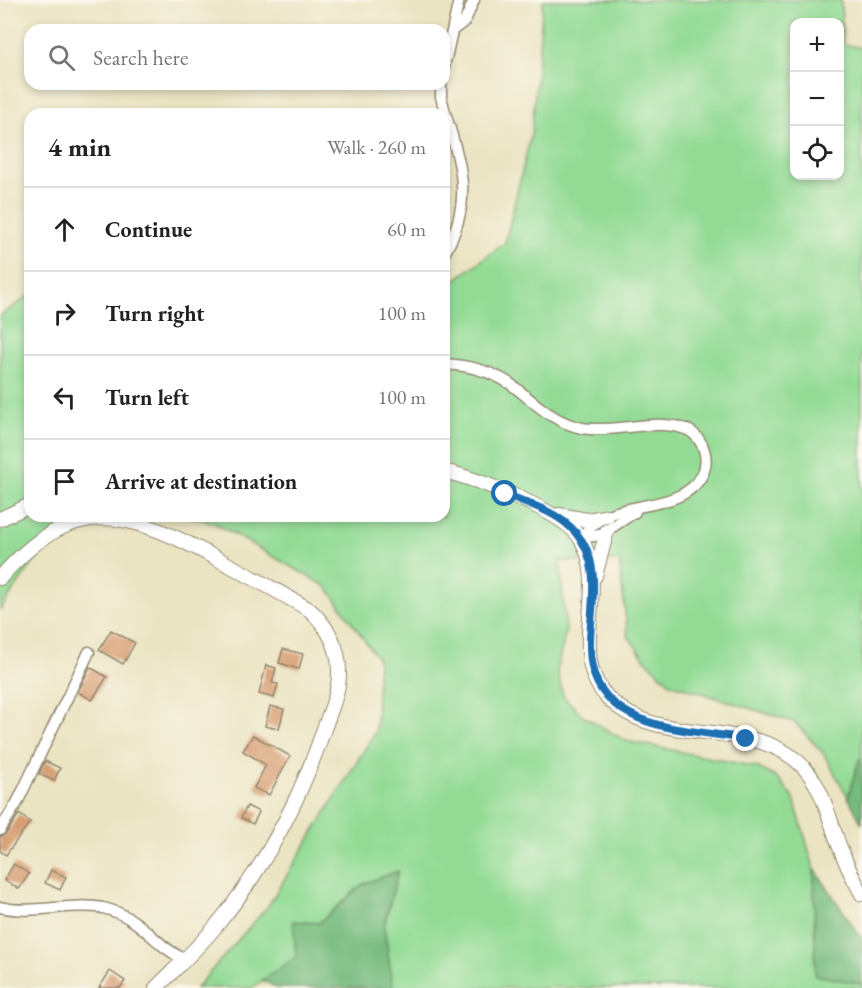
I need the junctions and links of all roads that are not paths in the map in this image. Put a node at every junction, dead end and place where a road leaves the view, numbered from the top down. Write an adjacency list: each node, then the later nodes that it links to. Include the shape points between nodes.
1 (459, 0): 3 (street)
2 (474, 0): 3 (street, via 465,21)
3 (454, 29): 4 (street)
4 (450, 44)
5 (441, 90): 6 (street)
6 (444, 108)
7 (450, 133): 8 (street, via 464,188 462,213)
8 (450, 244)
9 (450, 365): 12 (street, via 495,376 557,420 581,428 664,426 689,430 705,452 702,475 687,490)
10 (450, 473): 13 (main road)
11 (24, 508): 15 (main road)
12 (640, 508): 14 (street); 18 (street)
13 (550, 513): 14 (main road, via 587,520); 19 (main road)
14 (607, 516): 19 (street)
15 (0, 519)
16 (79, 522): 20 (main road, via 39,539)
17 (137, 522): 26 (main road, via 199,549 310,610 324,623 334,642 339,676 295,802 245,888)
18 (607, 531): 19 (street); 21 (main road)
19 (580, 538): 21 (main road, via 588,555)
20 (0, 578)
21 (593, 587): 24 (main road, via 589,654 594,678 604,694 638,718 757,741 789,754 806,769 818,788)
22 (89, 651): 23 (street, via 17,803)
23 (0, 830)
24 (860, 888)
25 (0, 908): 26 (street, via 102,908 146,928 170,953)
26 (184, 959): 27 (main road)
27 (156, 988)

